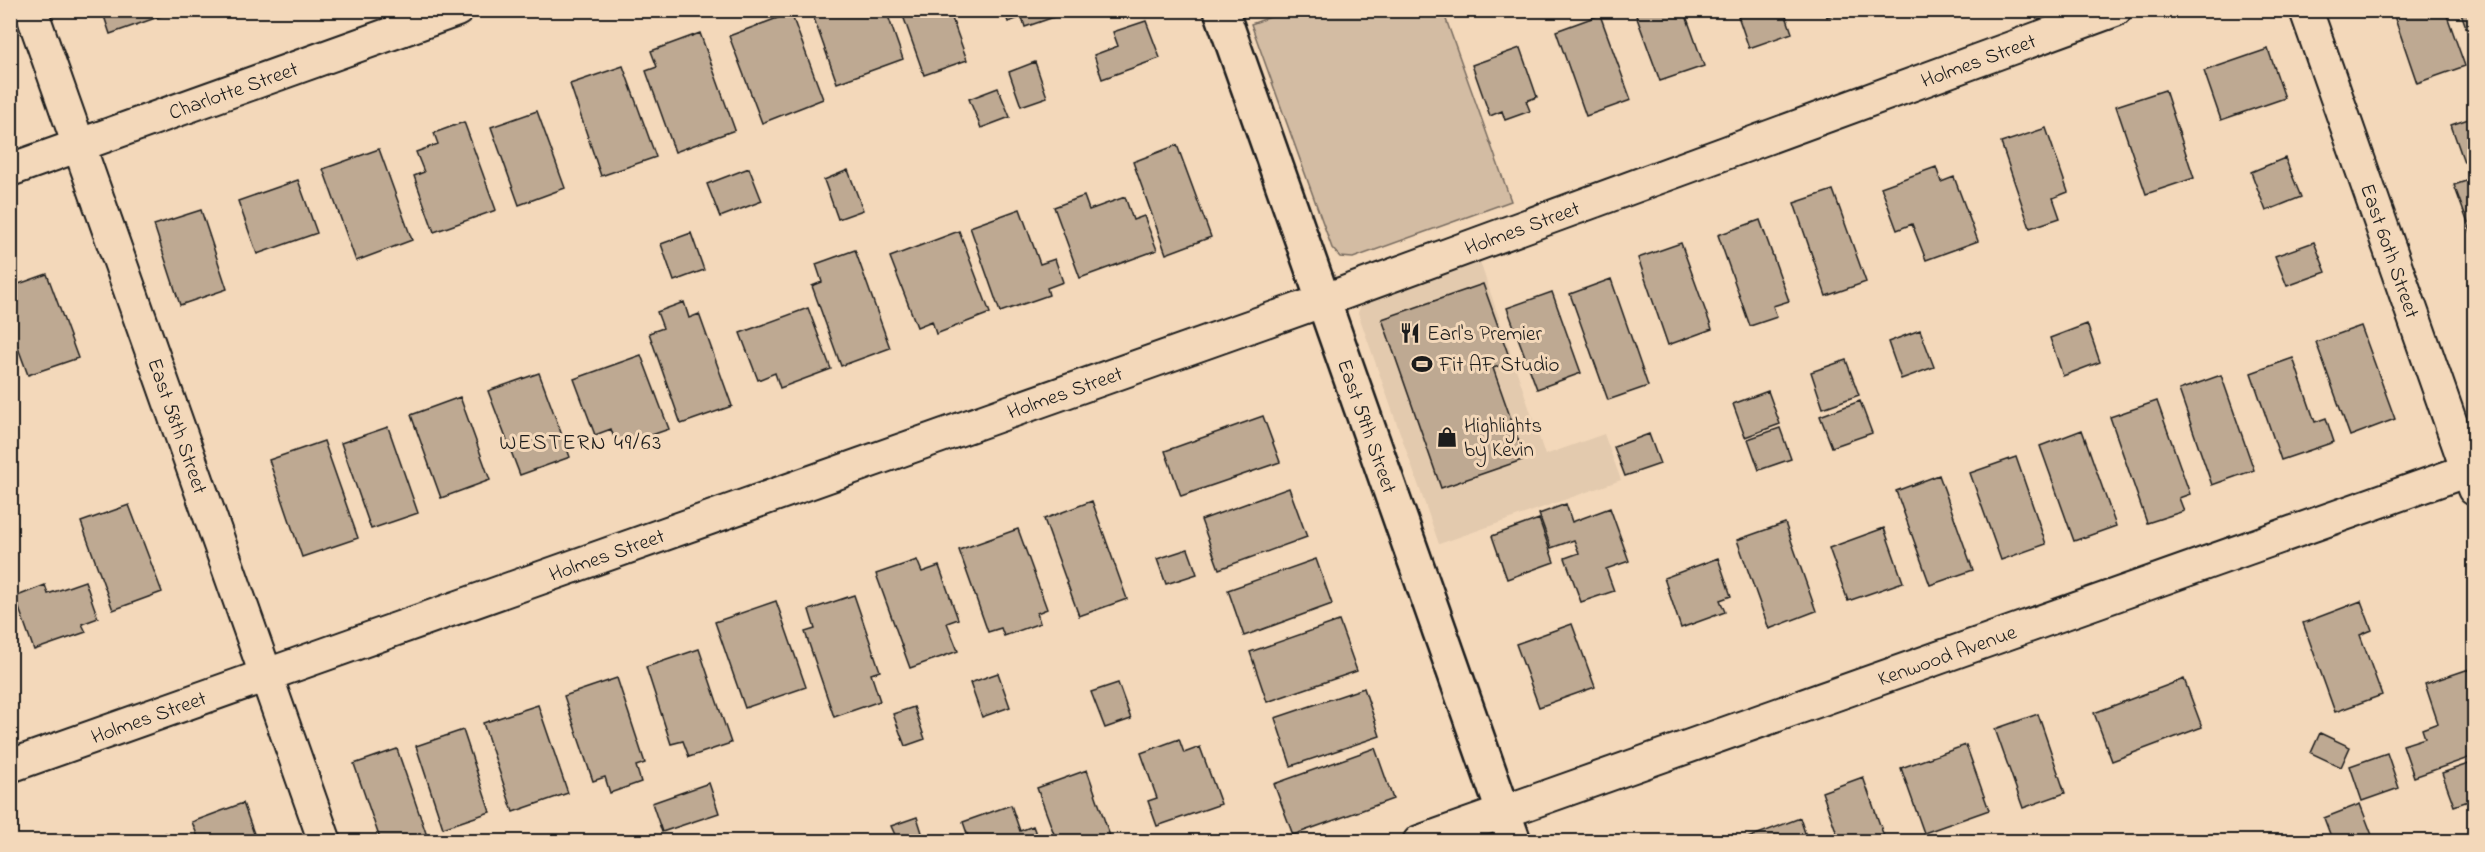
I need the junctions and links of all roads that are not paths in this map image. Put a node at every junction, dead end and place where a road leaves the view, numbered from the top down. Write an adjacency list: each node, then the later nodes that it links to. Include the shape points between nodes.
1 (31, 10): 6 (street, East 58th Street)
2 (457, 10): 6 (street, Charlotte Street)
3 (1221, 10): 8 (street, East 59th Street)
4 (2115, 10): 8 (street, Holmes Street)
5 (2306, 10): 9 (street, East 60th Street)
6 (79, 146): 7 (street, Charlotte Street); 10 (street, East 58th Street)
7 (10, 170)
8 (1322, 301): 10 (street, Holmes Street); 12 (street, East 59th Street)
9 (2472, 476): 12 (street, Kenwood Avenue)
10 (266, 676): 11 (street, Holmes Street); 13 (street, East 58th Street)
11 (10, 766)
12 (1504, 811): 14 (street, Kenwood Avenue); 15 (street, East 59th Street)
13 (325, 842)
14 (1419, 842)
15 (1514, 842)

